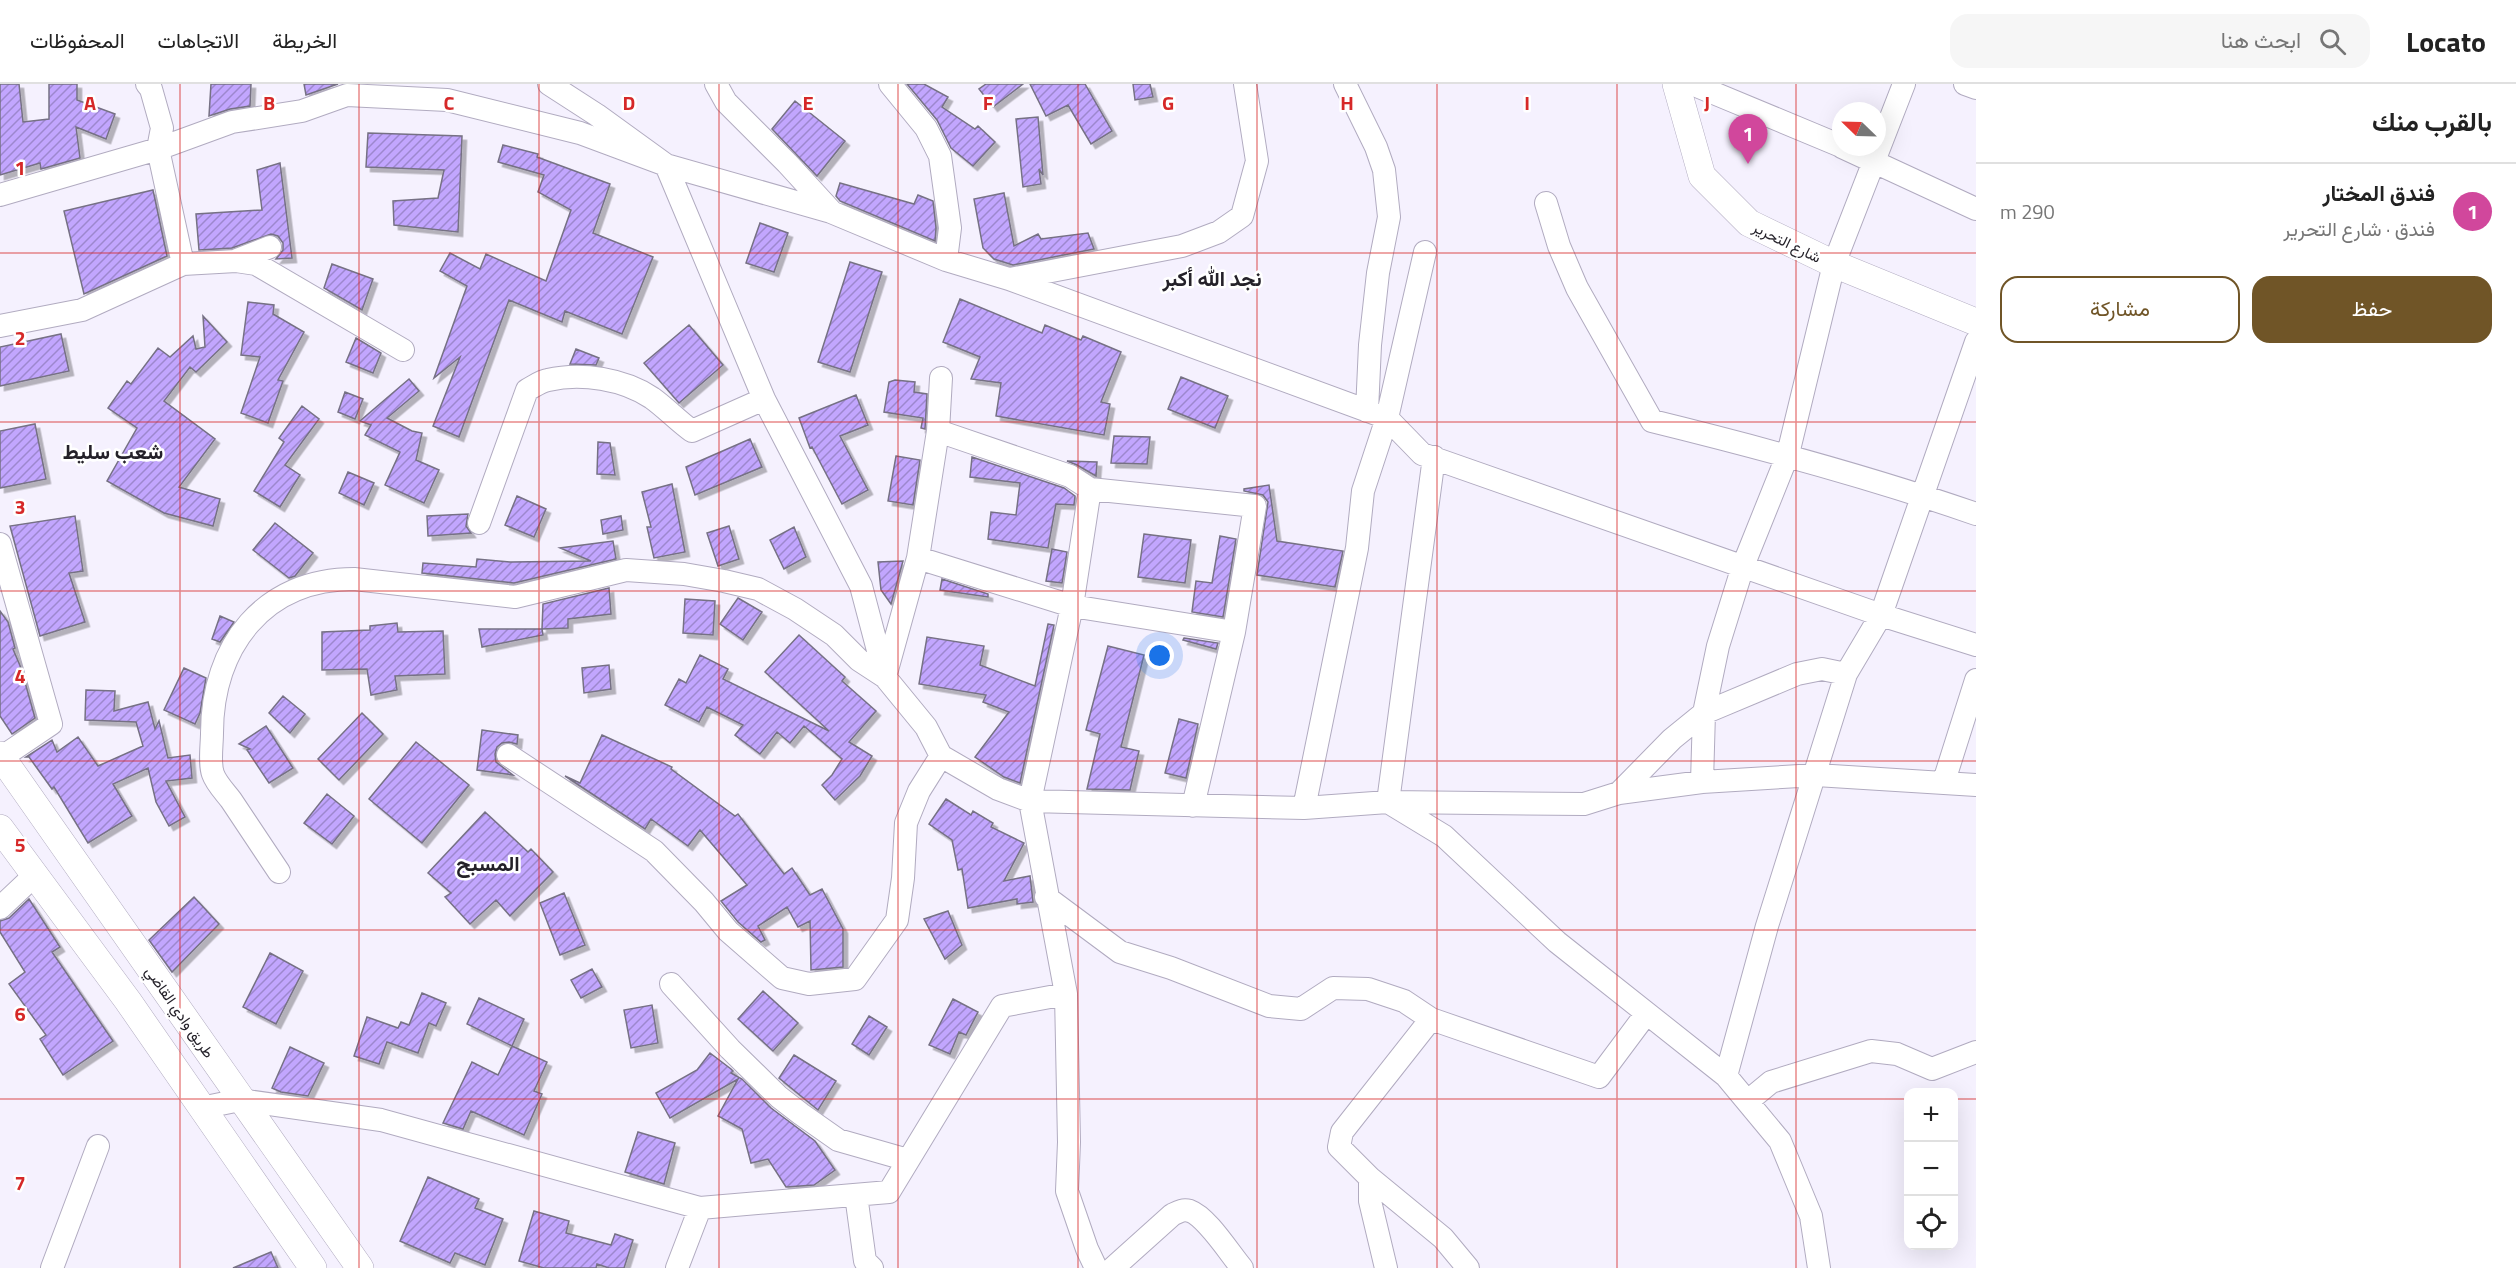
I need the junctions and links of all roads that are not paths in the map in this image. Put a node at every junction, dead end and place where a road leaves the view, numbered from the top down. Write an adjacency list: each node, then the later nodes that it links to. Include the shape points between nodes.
1 (147, 84): 14 (street, via 162,128)
2 (549, 84): 17 (street)
3 (716, 84): 21 (street, via 726,102)
4 (890, 84): 24 (street, via 926,128 940,156 950,228)
5 (1245, 84): 28 (street, via 1257,161 1242,216 1219,232 1182,246)
6 (1345, 84): 35 (street, via 1384,170 1389,217 1370,345)
7 (1676, 84): 27 (main road, شارع التحرير, via 1702,177 1749,224)
8 (1692, 84): 13 (street)
9 (1904, 84): 16 (street)
10 (1965, 84): 11 (street)
11 (1976, 88)
12 (347, 89): 14 (street, via 302,111 232,122); 17 (street, via 447,100 580,133)
13 (1832, 143)
14 (158, 149): 18 (street); 26 (street)
15 (1863, 156): 16 (street)
16 (1875, 161): 20 (street); 27 (street)
17 (666, 165): 21 (street); 34 (street)
18 (0, 195)
19 (1546, 203): 37 (street, via 1577,288 1652,421)
20 (1976, 209)
21 (831, 212): 24 (street)
22 (270, 247): 25 (street)
23 (1425, 252): 35 (street)
24 (946, 260): 28 (street)
25 (236, 261): 26 (street); 32 (street, via 256,264)
26 (183, 264): 30 (street, via 82,310)
27 (1834, 264): 29 (main road, شارع التحرير); 37 (street)
28 (1009, 279): 35 (street)
29 (1976, 322)
30 (0, 326)
31 (1976, 342): 40 (street)
32 (403, 350)
33 (941, 378): 36 (street)
34 (764, 399): 42 (street, via 692,431 635,387 573,377 546,380 527,390); 51 (street, via 861,586)
35 (1377, 414): 38 (street, via 1422,453); 65 (street, via 1357,548)
36 (938, 431): 39 (street, via 1070,476); 44 (street)
37 (1788, 454): 40 (street); 45 (street)
38 (1434, 457): 45 (street); 63 (street)
39 (1090, 489): 46 (street); 48 (street, via 1255,506)
40 (1923, 495): 41 (street); 47 (street)
41 (1976, 514)
42 (479, 522)
43 (0, 544): 55 (street, via 51,724)
44 (918, 558): 46 (street); 51 (street)
45 (1743, 566): 47 (street); 53 (street, via 1718,646)
46 (1072, 606): 48 (street); 62 (street)
47 (1881, 615): 49 (street); 50 (street)
48 (1234, 632): 64 (street)
49 (1976, 645)
50 (1846, 674): 53 (street, via 1822,669 1797,674); 57 (street)
51 (885, 677): 56 (street, via 926,727); 67 (street, via 859,660 834,635 758,589 684,574 626,570 515,597 354,579 330,579 304,586 249,621 225,662 212,722 212,774)
52 (1976, 680): 59 (street)
53 (1704, 713): 58 (street); 61 (street)
54 (508, 755): 56 (street, via 654,851 737,939 782,978 809,984 855,979 897,920 906,823 919,791)
55 (1, 756): 77 (main road, طريق وادي القاضي)
56 (941, 756): 62 (street, via 998,789)
57 (1816, 775): 58 (street); 59 (street); 76 (street, via 1767,926)
58 (1702, 782): 61 (street)
59 (1944, 782): 60 (street)
60 (1976, 785)
61 (1619, 793): 63 (street, via 1584,804)
62 (1030, 801): 64 (street); 69 (street)
63 (1388, 802): 65 (street); 73 (street, via 1444,836 1557,942)
64 (1193, 806): 65 (street)
65 (1304, 808)
66 (0, 828): 68 (main road)
67 (279, 872)
68 (36, 874): 70 (street); 79 (main road)
69 (1046, 897): 72 (street); 74 (street, via 1120,952 1269,1006 1301,1009 1333,988 1368,989 1404,1001)
70 (0, 908)
71 (671, 984): 81 (street, via 730,1049 801,1114 838,1140)
72 (1066, 994): 81 (street, via 1002,1006); 90 (street, via 1067,1191)
73 (1646, 1014): 74 (street, via 1599,1077); 76 (street)
74 (1431, 1019): 82 (street, via 1342,1132 1339,1148)
75 (1976, 1052): 78 (street, via 1932,1069 1897,1054 1871,1052 1771,1082)
76 (1726, 1076): 78 (street)
77 (240, 1100): 79 (street); 84 (street, via 381,1120); 87 (main road, طريق وادي القاضي)
78 (1748, 1101): 95 (street, via 1779,1141 1811,1216)
79 (201, 1108): 86 (main road)
80 (98, 1146): 85 (street)
81 (908, 1160): 83 (street, via 889,1192)
82 (1370, 1178): 93 (street, via 1370,1201); 94 (street, via 1443,1238)
83 (856, 1195): 84 (street); 89 (street, via 865,1261)
84 (700, 1208): 88 (street)
85 (52, 1268)
86 (313, 1268)
87 (360, 1268)
88 (677, 1268)
89 (872, 1268)
90 (1096, 1268)
91 (1113, 1268): 92 (street, via 1181,1210 1200,1217)
92 (1242, 1268)
93 (1386, 1268)
94 (1468, 1268)
95 (1820, 1268)

